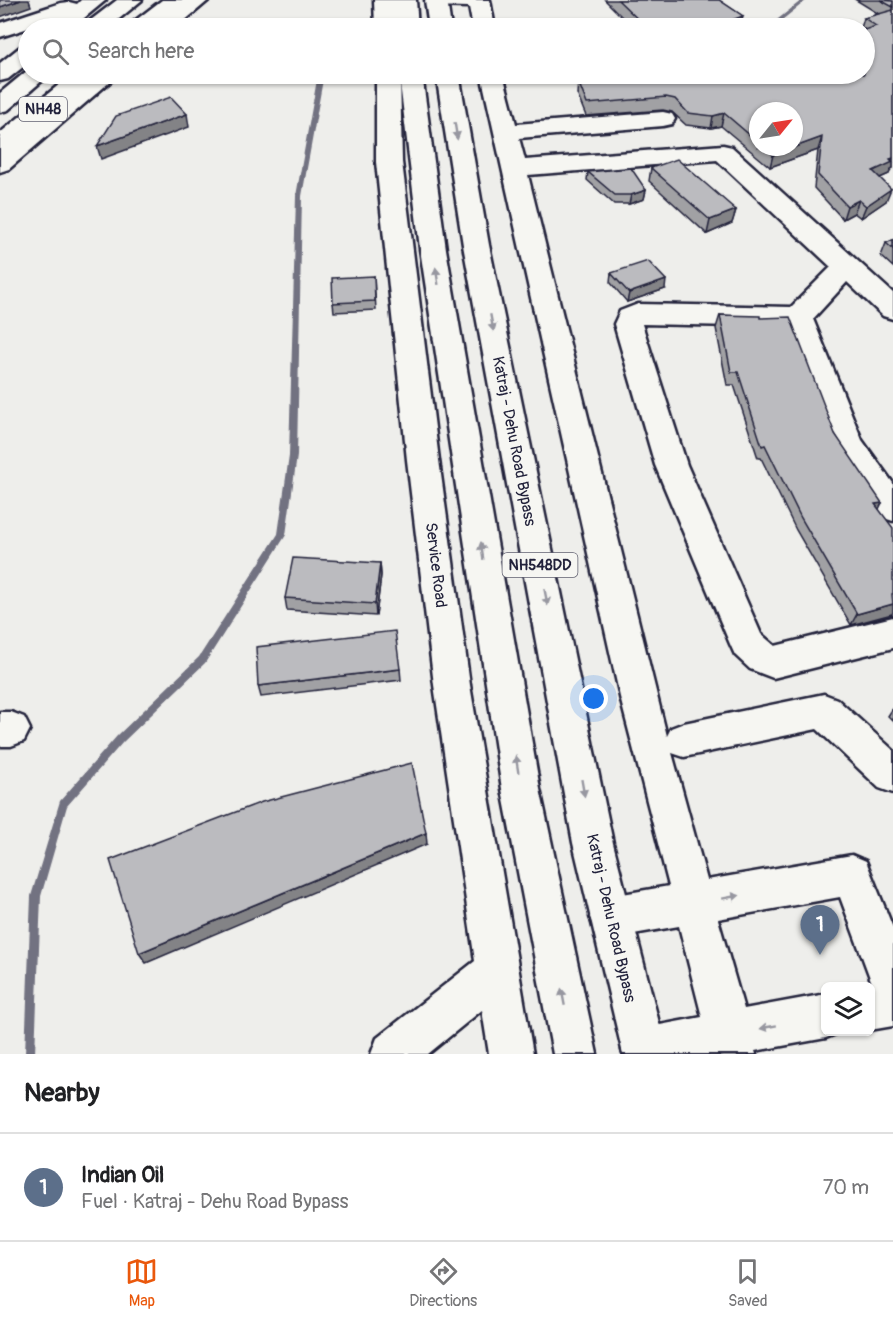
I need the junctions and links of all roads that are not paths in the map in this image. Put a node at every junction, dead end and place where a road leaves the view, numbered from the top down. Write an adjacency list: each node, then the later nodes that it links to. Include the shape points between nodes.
1 (95, 0): 7 (main road)
2 (131, 0): 11 (main road)
3 (175, 0): 12 (main road)
4 (198, 0): 13 (main road)
5 (386, 0): 14 (main road)
6 (405, 0): 15 (main road)
7 (68, 7): 10 (main road)
8 (481, 10): 9 (main road)
9 (438, 13)
10 (35, 18)
11 (107, 18)
12 (152, 18)
13 (176, 18)
14 (387, 18)
15 (406, 18)
16 (18, 24): 17 (main road)
17 (0, 30)
18 (18, 60): 19 (main road)
19 (0, 74)
20 (26, 84): 27 (main road, NH48)
21 (73, 84): 30 (main road, NH48)
22 (95, 84): 31 (main road)
23 (388, 84): 42 (main road, Service Road, via 389,162 423,460 452,685)
24 (411, 84): 51 (main road, NH548DD, one-way to 24, via 521,789 432,249)
25 (449, 84): 41 (main road, Katraj - Dehu Road Bypass / NH548DD, one-way to 41, via 593,843)
26 (494, 84): 29 (main road)
27 (0, 105)
28 (663, 119): 29 (main road)
29 (505, 132): 32 (main road)
30 (0, 145)
31 (0, 164)
32 (514, 168): 33 (main road, via 723,152); 40 (main road, via 638,697)
33 (847, 266): 34 (main road); 35 (main road)
34 (893, 309)
35 (798, 317): 36 (main road, via 848,445); 37 (main road, via 638,314 628,324 670,465 748,644 773,662)
36 (893, 508)
37 (893, 632)
38 (684, 740): 39 (main road, via 824,711)
39 (893, 775)
40 (693, 904): 41 (main road); 43 (main road, one-way to 43, via 852,875); 47 (main road)
41 (611, 917): 48 (main road, Katraj - Dehu Road Bypass / NH548DD)
42 (496, 970): 49 (main road); 50 (main road, Service Road)
43 (893, 983)
44 (893, 1004): 45 (main road)
45 (875, 1007)
46 (821, 1017): 47 (main road, one-way to 47)
47 (730, 1044): 48 (main road)
48 (644, 1052)
49 (393, 1054)
50 (511, 1054)
51 (575, 1054)

